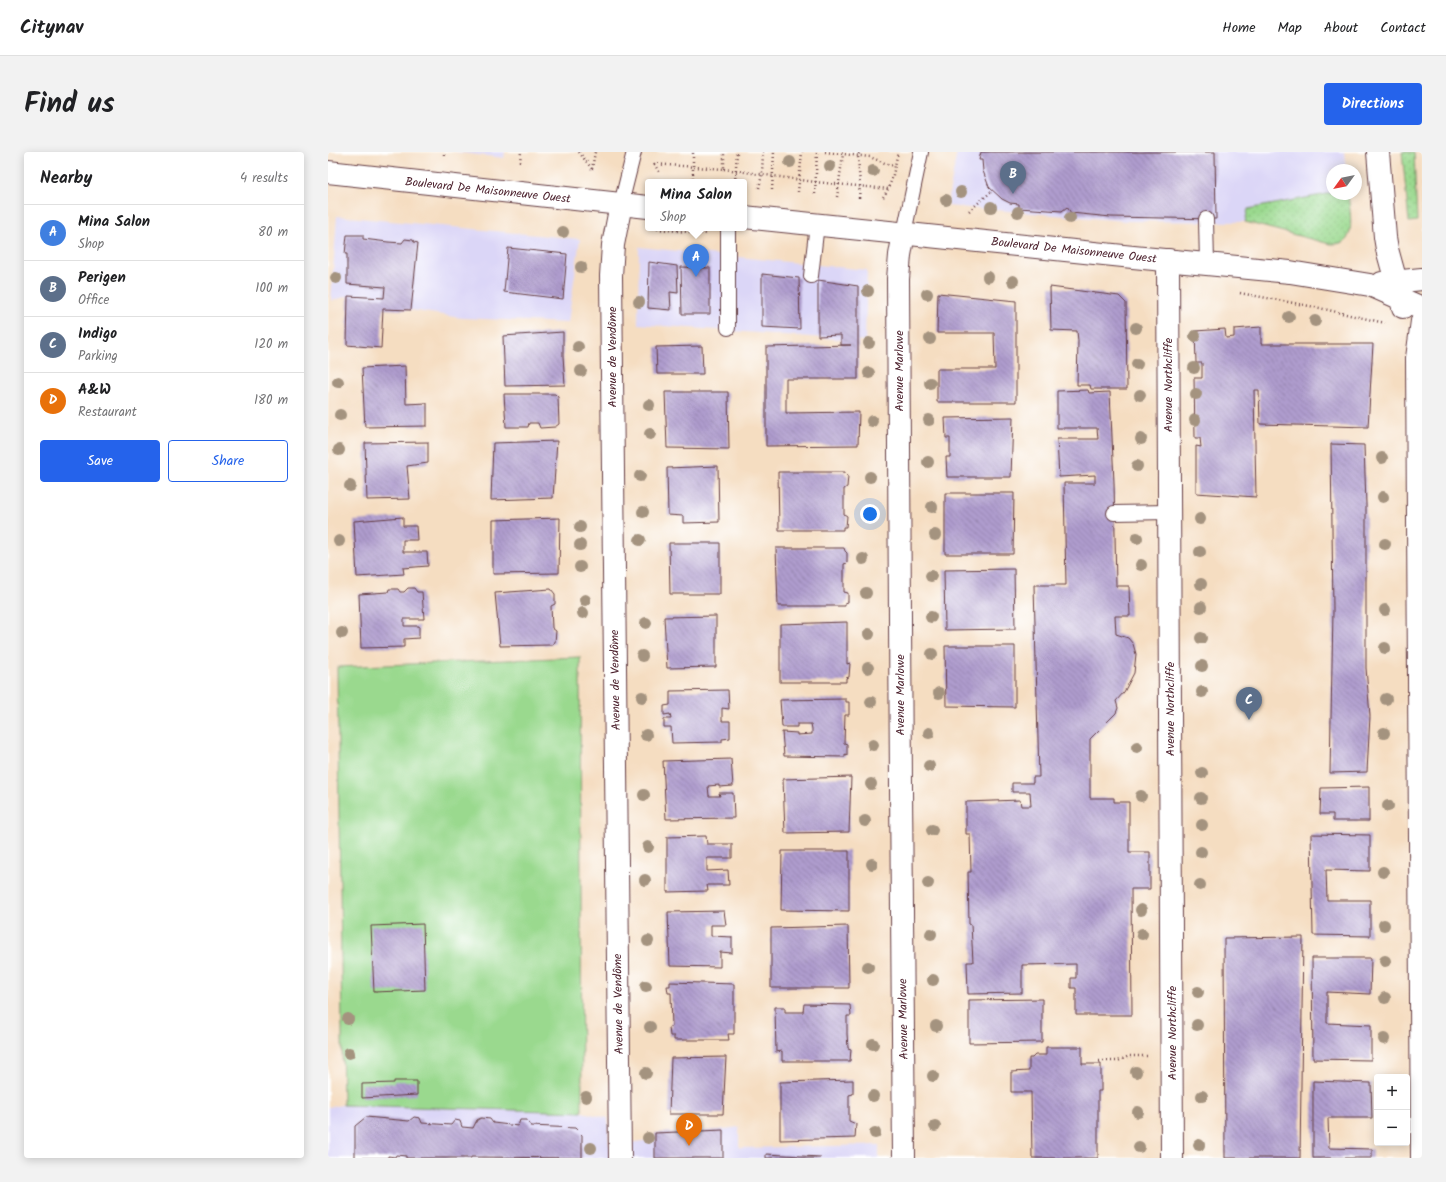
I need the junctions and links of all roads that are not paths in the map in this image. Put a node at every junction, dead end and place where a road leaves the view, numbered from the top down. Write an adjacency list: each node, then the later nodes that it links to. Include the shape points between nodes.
1 (634, 152): 5 (lane)
2 (921, 152): 11 (lane)
3 (1378, 152): 16 (street, via 1385,237)
4 (328, 172): 5 (street, Boulevard De Maisonneuve Ouest)
5 (621, 204): 6 (street, Boulevard De Maisonneuve Ouest); 24 (street, Avenue de Vendôme, via 613,245 611,276)
6 (645, 207)
7 (747, 217): 9 (street, Boulevard De Maisonneuve Ouest)
8 (1206, 219): 13 (lane)
9 (817, 224): 11 (street, Boulevard De Maisonneuve Ouest); 14 (lane)
10 (728, 231): 19 (lane)
11 (904, 233): 12 (street, Boulevard De Maisonneuve Ouest); 25 (street, Avenue Marlowe, via 898,279)
12 (1168, 260): 13 (street, Boulevard De Maisonneuve Ouest); 22 (street, Avenue Northcliffe)
13 (1207, 264): 16 (street, Boulevard De Maisonneuve Ouest, via 1290,272)
14 (811, 276)
15 (1422, 279): 16 (street)
16 (1398, 290): 17 (street, Boulevard De Maisonneuve Ouest); 20 (street)
17 (1422, 308)
18 (1422, 320): 20 (street)
19 (728, 328)
20 (1417, 352): 21 (street)
21 (1420, 395): 27 (street)
22 (1169, 512): 23 (lane); 26 (street, Avenue Northcliffe)
23 (1114, 513)
24 (620, 1158)
25 (904, 1158)
26 (1172, 1158)
27 (1422, 1158)

